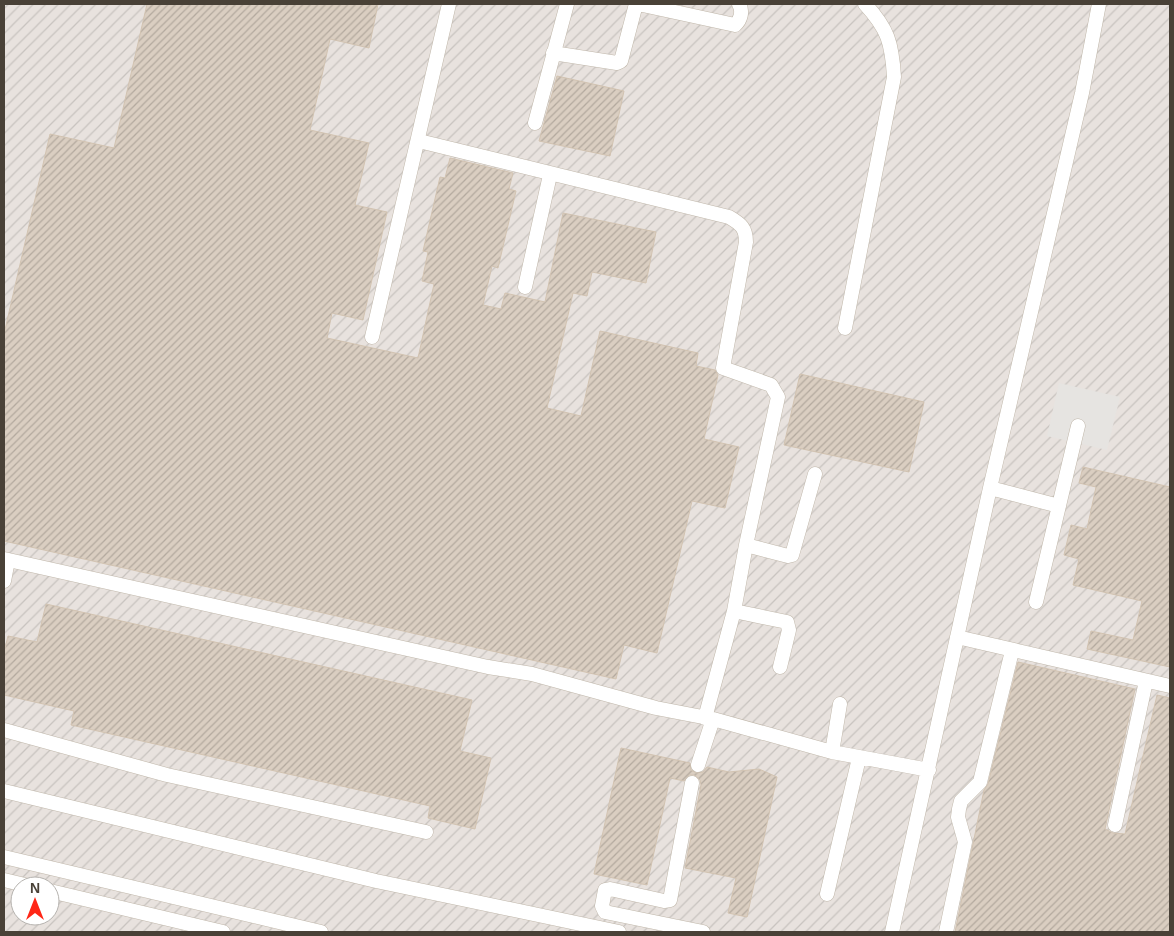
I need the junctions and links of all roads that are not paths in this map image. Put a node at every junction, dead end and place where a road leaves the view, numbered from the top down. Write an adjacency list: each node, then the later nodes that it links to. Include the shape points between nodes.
1 (449, 4): 9 (street)
2 (567, 4): 7 (street)
3 (637, 4): 4 (street, via 735,25 742,13); 7 (street, via 621,60 617,63)
4 (739, 4)
5 (865, 4): 12 (street, via 882,22 889,36 894,77)
6 (1099, 4): 16 (street)
7 (553, 53): 8 (street)
8 (535, 123)
9 (419, 142): 10 (street); 13 (street)
10 (550, 175): 11 (street); 18 (street, via 729,217 742,225 746,242 723,368 771,386 778,397)
11 (526, 287)
12 (845, 328)
13 (372, 338)
14 (1078, 426): 17 (street)
15 (815, 474): 18 (street, via 792,555)
16 (990, 488): 17 (street); 23 (street)
17 (1060, 506): 21 (street)
18 (746, 545): 22 (street)
19 (6, 560): 20 (street); 29 (street, via 488,668 532,674)
20 (4, 581)
21 (1036, 602)
22 (734, 611): 25 (street, via 787,622 789,630); 29 (street)
23 (957, 637): 24 (street); 34 (street)
24 (1012, 651): 26 (street); 47 (street, via 980,782 961,800 958,817 966,842)
25 (780, 667)
26 (1146, 681): 27 (street); 37 (street)
27 (1170, 686)
28 (840, 704): 31 (street)
29 (709, 719): 31 (street); 33 (street)
30 (4, 730): 38 (street, via 167,775)
31 (832, 752): 32 (street)
32 (859, 758): 34 (street); 41 (street)
33 (698, 765)
34 (929, 770): 46 (street)
35 (692, 783): 45 (street, via 670,900 664,902 610,889 605,890 602,906 604,912)
36 (4, 791): 44 (street, via 376,881)
37 (1115, 825)
38 (426, 832)
39 (4, 857): 43 (street)
40 (60, 893): 42 (street)
41 (827, 894)
42 (222, 932)
43 (321, 932)
44 (620, 932)
45 (703, 932)
46 (892, 932)
47 (946, 932)

